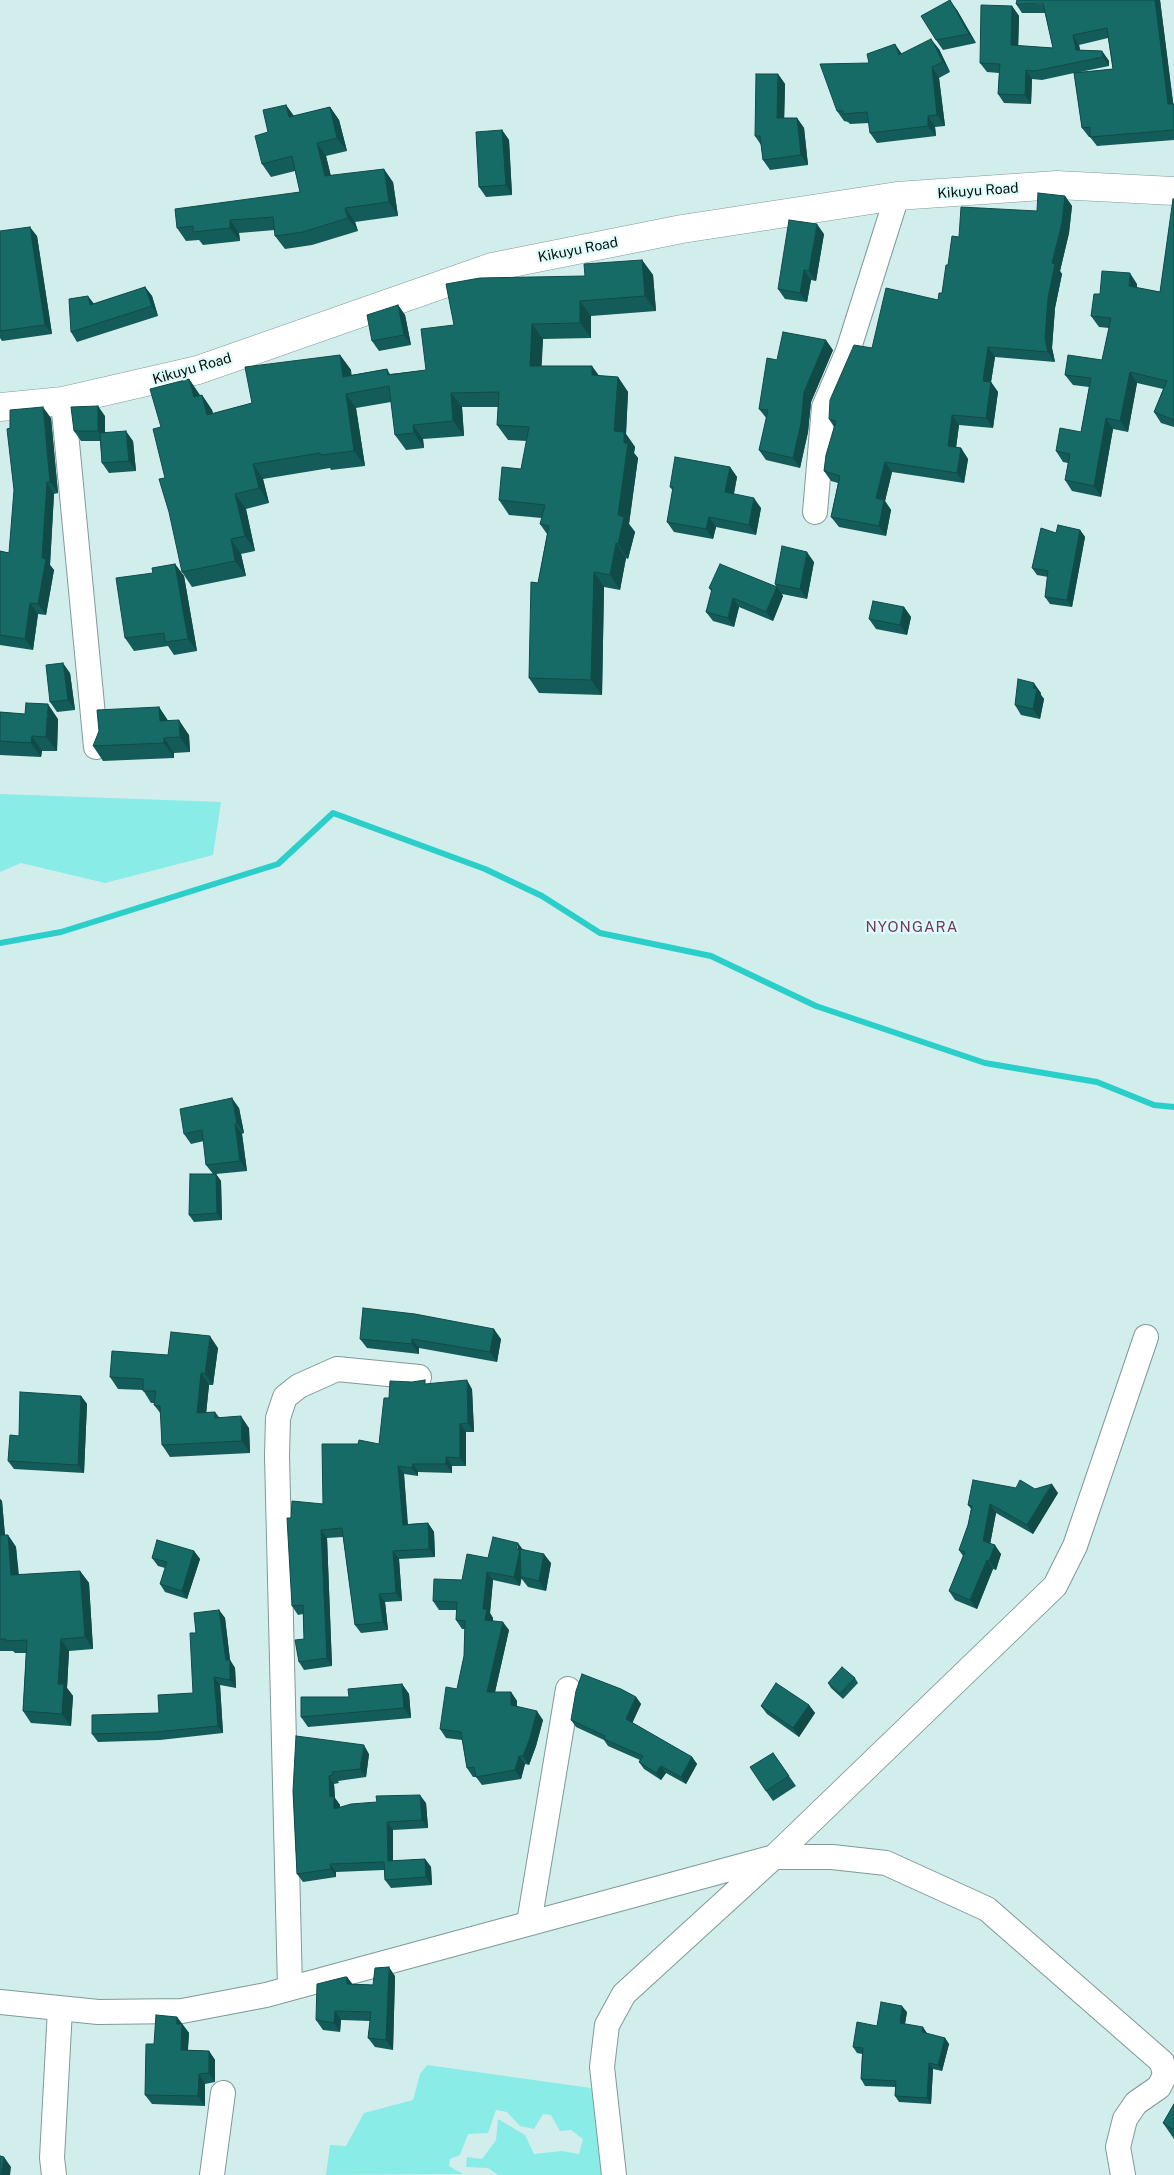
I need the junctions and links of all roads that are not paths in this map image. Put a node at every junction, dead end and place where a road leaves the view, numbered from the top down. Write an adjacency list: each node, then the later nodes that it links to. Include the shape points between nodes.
1 (1174, 191): 2 (main road, Kikuyu Road, via 1057,185)
2 (897, 196): 3 (main road, Kikuyu Road, via 682,229 492,267 198,370); 5 (street, via 848,351 824,407)
3 (63, 402): 4 (main road, Kikuyu Road); 6 (street)
4 (0, 407)
5 (815, 512)
6 (96, 747)
7 (1146, 1337): 10 (street, via 1075,1546 1055,1586)
8 (419, 1377): 12 (street, via 337,1369 299,1386 285,1397 278,1418 276,1456)
9 (568, 1689): 11 (street)
10 (774, 1857): 11 (street); 18 (street, via 624,1994 607,2025 602,2067); 19 (street, via 832,1857 886,1863 987,1909 1162,2062 1165,2075 1159,2087 1136,2103 1125,2118 1118,2147)
11 (529, 1923): 12 (street)
12 (290, 1988): 14 (street, via 182,2011)
13 (0, 2002): 14 (street)
14 (60, 2010): 16 (street, via 52,2158)
15 (223, 2093): 17 (street)
16 (54, 2175)
17 (212, 2175)
18 (614, 2175)
19 (1123, 2175)

